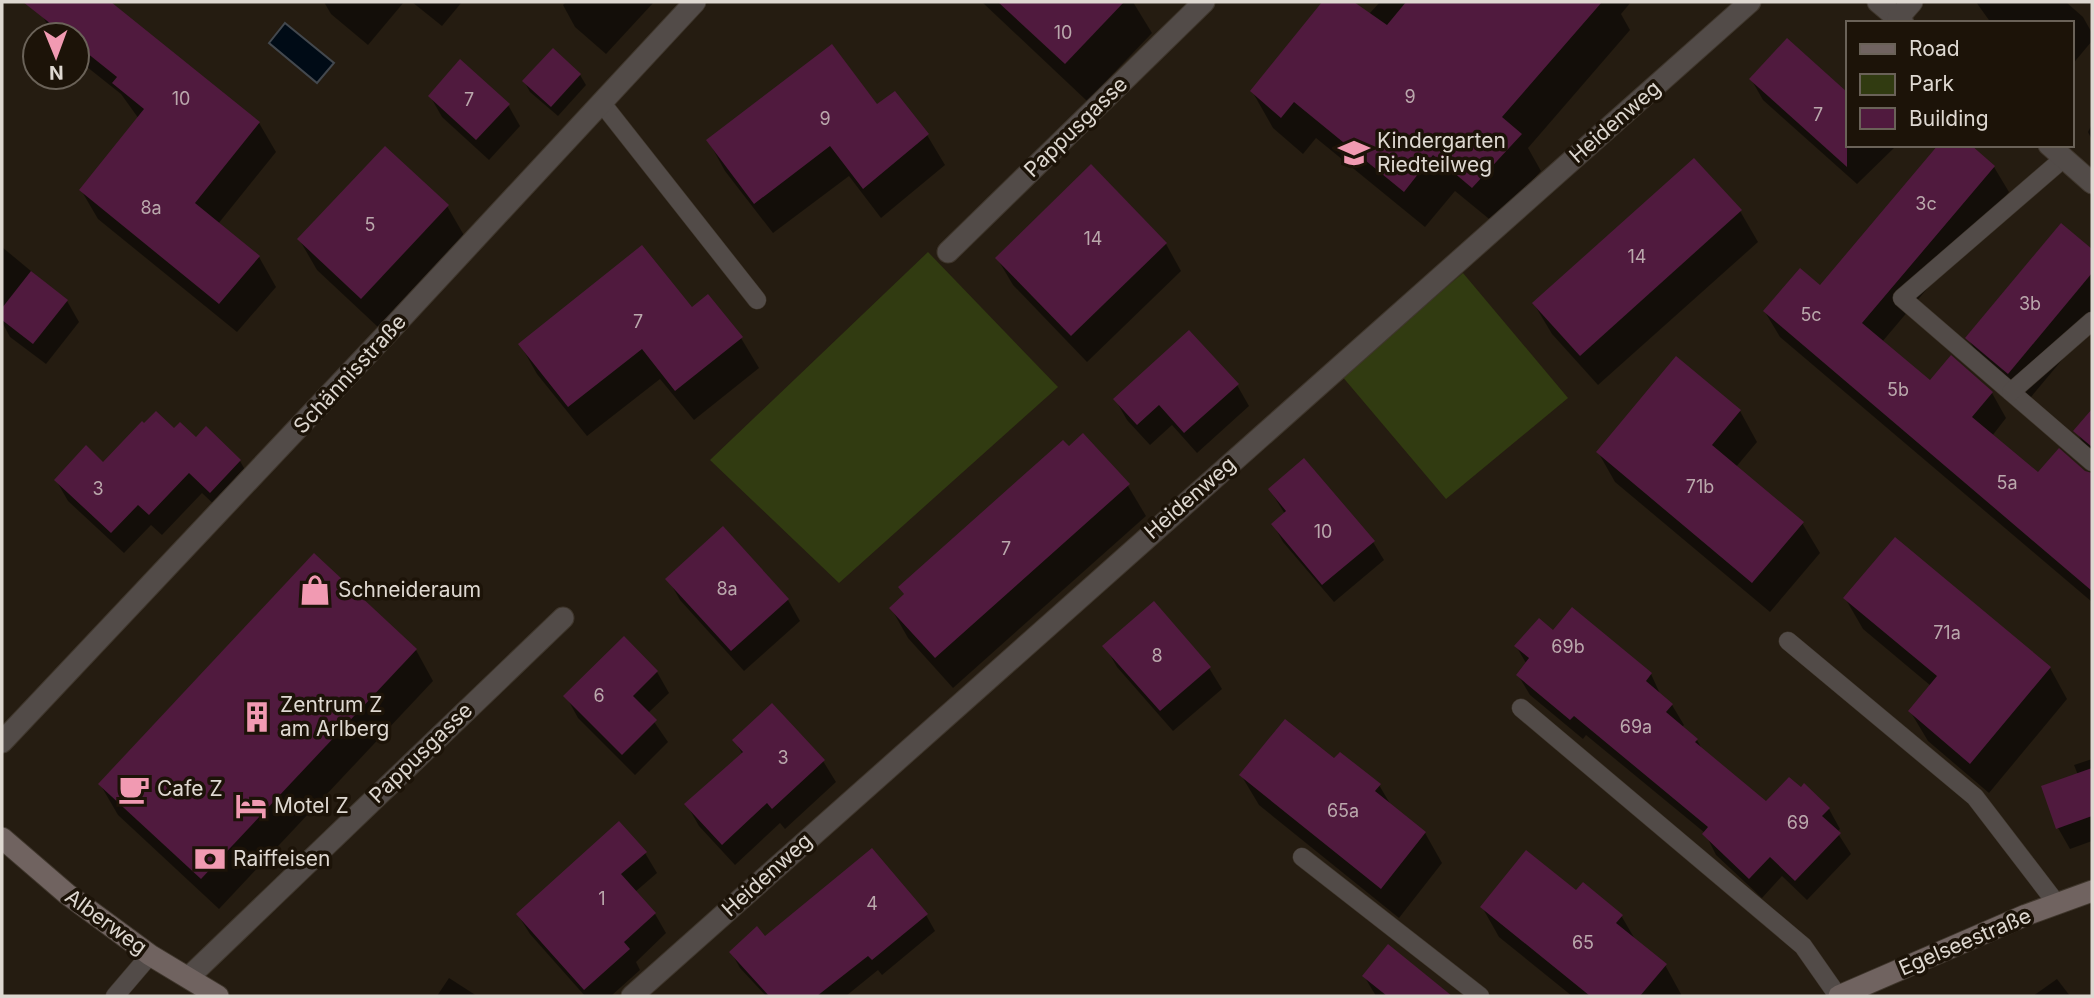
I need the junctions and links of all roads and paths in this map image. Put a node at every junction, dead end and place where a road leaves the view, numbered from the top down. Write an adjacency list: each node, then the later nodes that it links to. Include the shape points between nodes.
1 (695, 2): 7 (street, Schännisstraße)
2 (1204, 2): 10 (street, Pappusgasse)
3 (1750, 2): 27 (street, Heidenweg)
4 (1878, 2): 6 (street)
5 (1912, 2): 6 (street)
6 (1900, 20)
7 (601, 102): 11 (lane); 18 (street, Schännisstraße)
8 (2056, 152): 9 (street); 13 (lane, via 1902,298)
9 (2092, 183)
10 (948, 252)
11 (757, 300)
12 (2092, 321): 13 (lane)
13 (2011, 392): 14 (lane)
14 (2092, 462)
15 (563, 618): 24 (street, Pappusgasse)
16 (1788, 641): 22 (lane, via 1975,797)
17 (1521, 708): 29 (lane, via 1803,946)
18 (2, 742)
19 (2, 838): 23 (street, Alberweg, via 67,894)
20 (1302, 857): 28 (lane)
21 (2092, 891): 22 (street, Egelseestraße)
22 (2057, 904): 29 (street, Egelseestraße)
23 (150, 955): 24 (street, Alberweg); 25 (lane)
24 (189, 977): 26 (street, Alberweg)
25 (114, 996)
26 (218, 996)
27 (632, 996)
28 (1480, 996)
29 (1838, 996)

